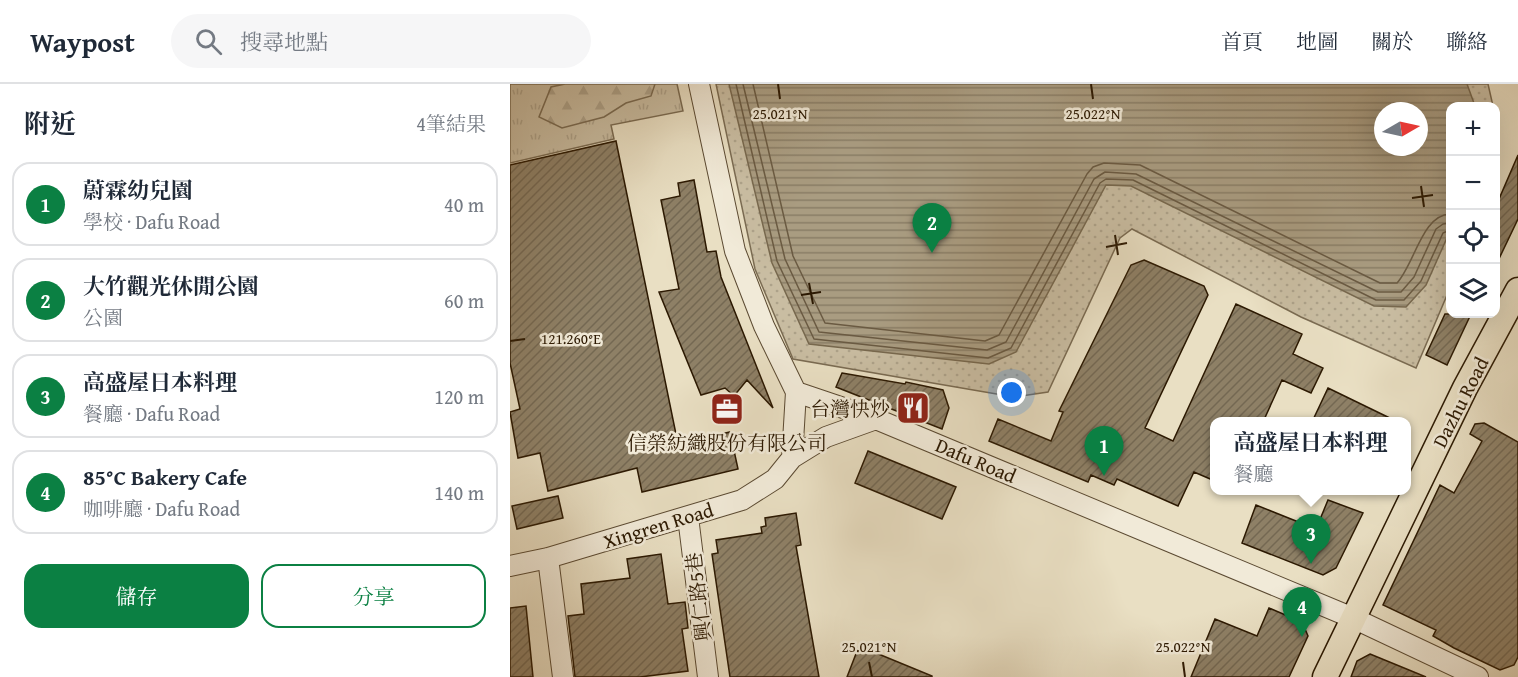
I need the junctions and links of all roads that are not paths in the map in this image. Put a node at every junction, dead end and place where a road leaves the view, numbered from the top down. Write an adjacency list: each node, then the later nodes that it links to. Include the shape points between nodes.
1 (699, 84): 3 (street, via 735,251)
2 (1518, 290): 9 (main road, Dazhu Road, via 1465,388)
3 (795, 392): 4 (street, Dafu Road); 5 (street)
4 (876, 419): 5 (street, Xingren Road, via 826,437); 9 (street, Dafu Road)
5 (792, 458): 6 (street, Xingren Road, via 775,479 742,500)
6 (688, 517): 7 (street, Xingren Road); 11 (street, 興仁路5巷)
7 (548, 558): 8 (street, Xingren Road); 10 (street)
8 (510, 566)
9 (1353, 618): 12 (main road, Dazhu Road); 13 (street, Dafu Road)
10 (563, 677)
11 (708, 677)
12 (1325, 677)
13 (1478, 677)

